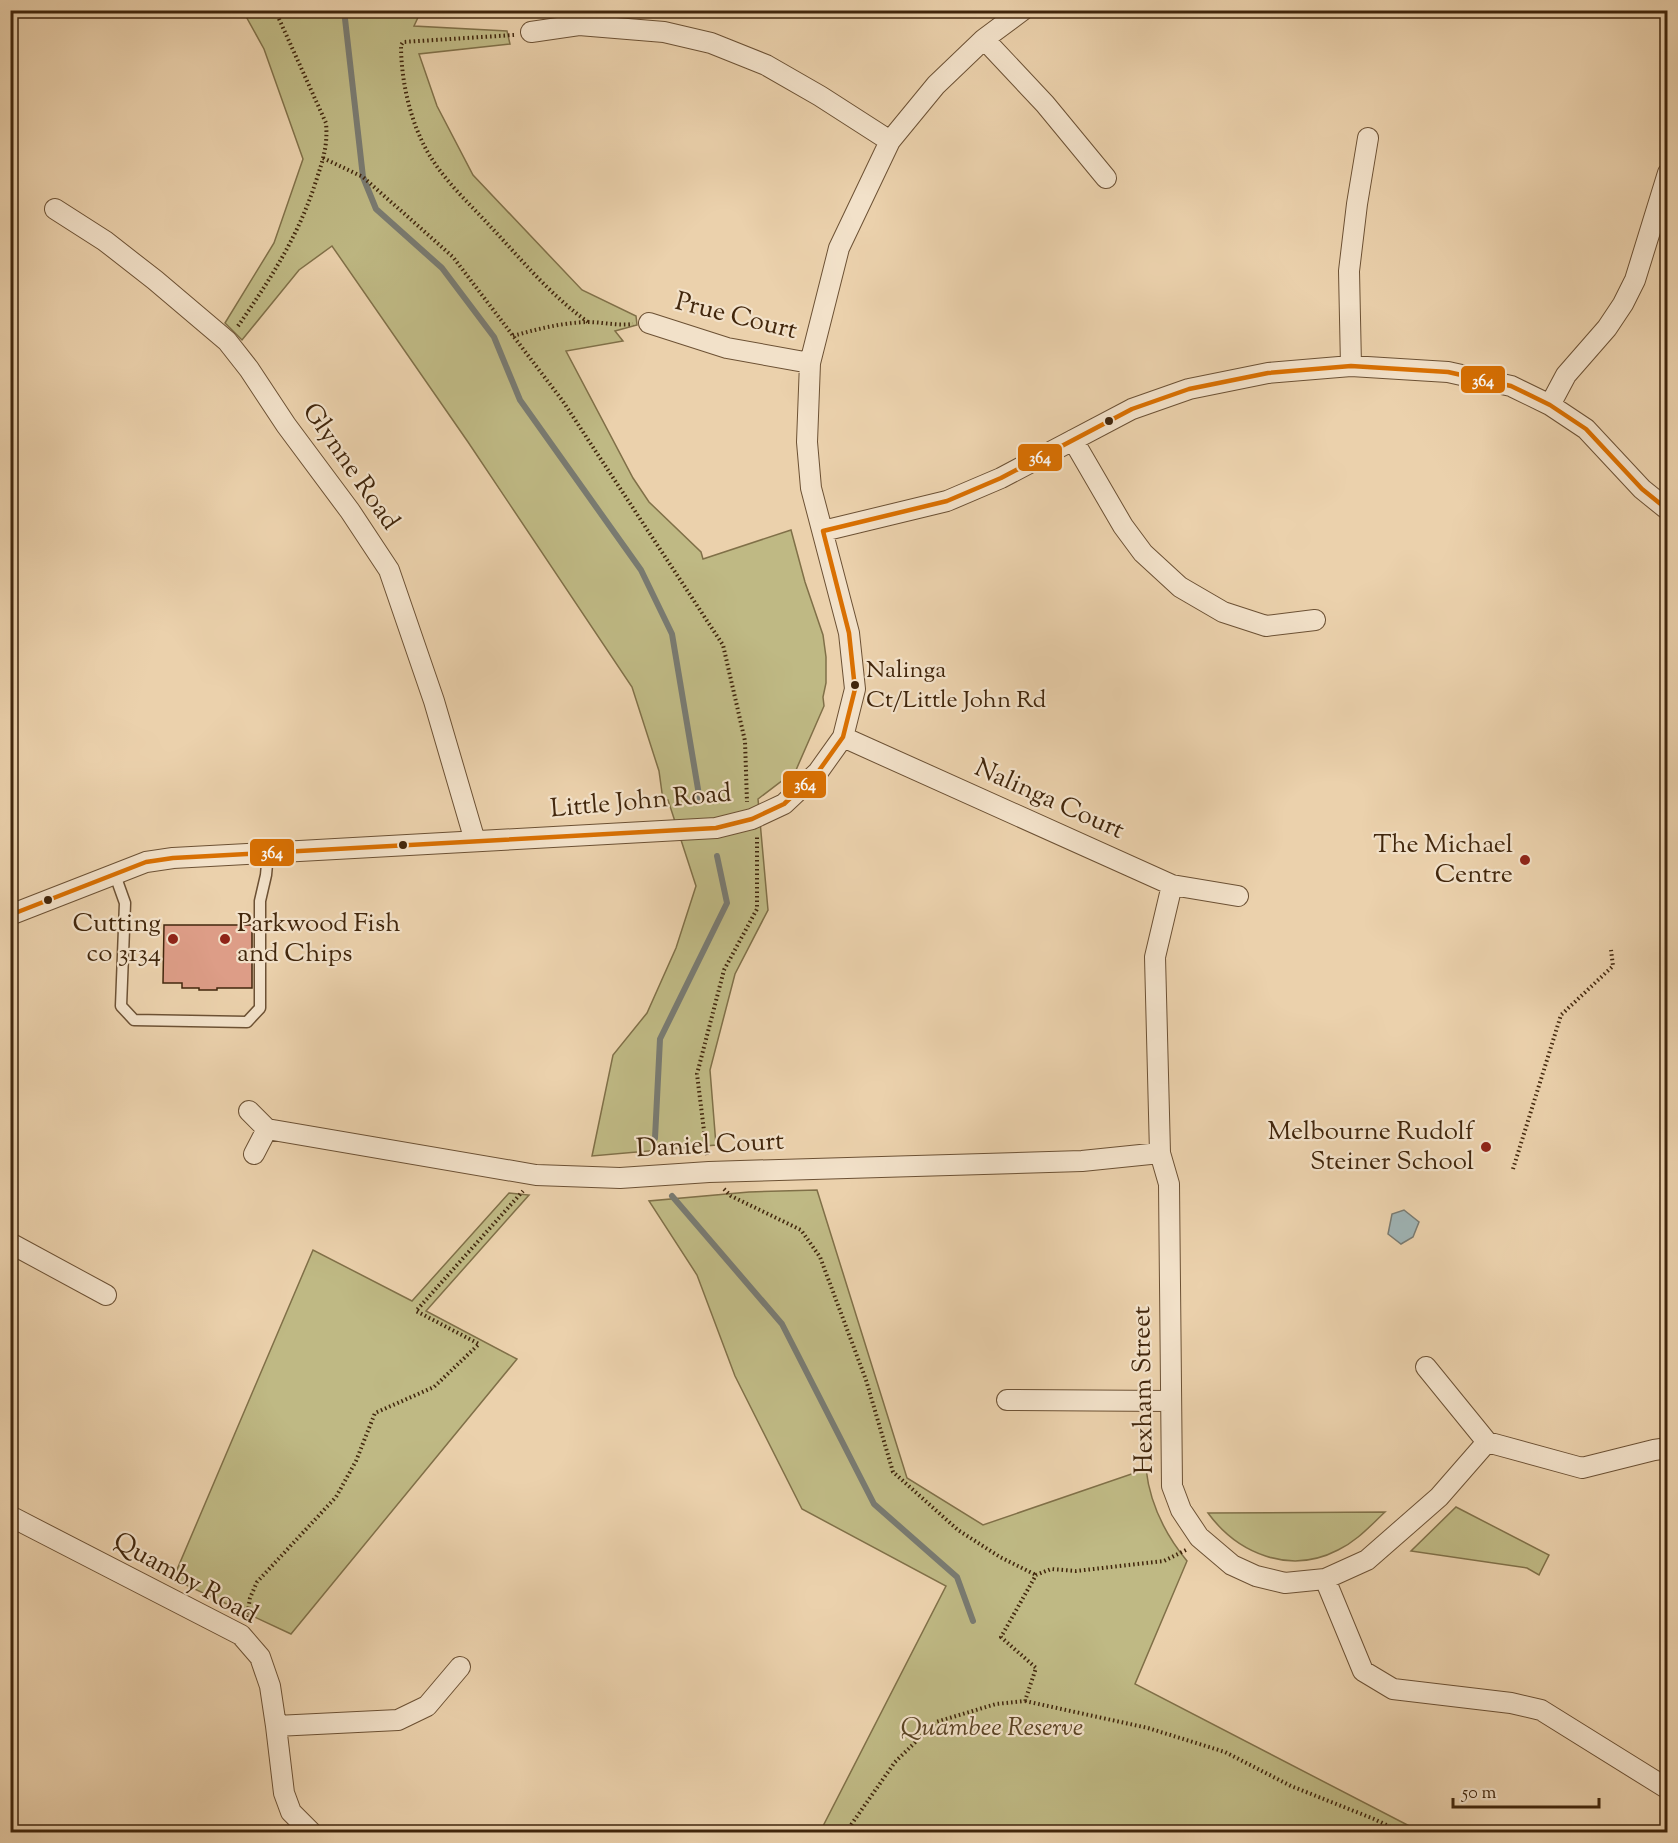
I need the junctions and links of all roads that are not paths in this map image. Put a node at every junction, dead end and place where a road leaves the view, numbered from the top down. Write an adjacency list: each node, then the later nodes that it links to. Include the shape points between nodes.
1 (1023, 10): 3 (street, Little John Road)
2 (531, 32): 5 (street, via 579,25 664,32 711,43 766,65)
3 (984, 39): 5 (street, Little John Road, via 936,85); 7 (street)
4 (1368, 138): 11 (street, via 1350,271)
5 (890, 141): 10 (street, Little John Road, via 839,248)
6 (1668, 173): 12 (street, via 1635,280 1623,304 1566,375)
7 (1106, 178)
8 (55, 209): 18 (street, Glynne Road, via 122,254 227,341 350,511 389,570 434,701)
9 (649, 323): 10 (street, Prue Court, via 727,348)
10 (810, 363): 15 (street, Little John Road, via 807,442 811,488)
11 (1351, 366): 12 (street, via 1448,372 1511,386); 13 (street, via 1268,373 1189,389 1132,410)
12 (1550, 405): 14 (street, via 1586,429 1642,489)
13 (1074, 440): 15 (street, via 947,501); 16 (street, via 1123,526 1143,553 1180,587 1223,612 1266,626)
14 (1668, 510)
15 (823, 531): 17 (street, Little John Road, via 849,633 855,689)
16 (1315, 620)
17 (843, 736): 18 (street, Little John Road, via 818,772 784,804 752,819 716,828); 21 (street, Nalinga Court)
18 (475, 841): 19 (street, Little John Road)
19 (268, 853): 20 (street, Little John Road, via 164,859); 20 (lane, via 260,901 260,1008 247,1022 134,1020 121,1006 125,903)
20 (115, 875): 23 (street, Little John Road)
21 (1172, 885): 22 (street, Nalinga Court); 26 (street, Hexham Street, via 1155,957)
22 (1238, 896)
23 (10, 915)
24 (249, 1111): 25 (street)
25 (267, 1130): 26 (street, Daniel Court, via 536,1175 620,1178 1082,1161); 27 (street)
26 (1160, 1153): 32 (street, Hexham Street, via 1169,1184)
27 (254, 1154)
28 (10, 1243): 29 (street)
29 (106, 1295)
30 (1426, 1367): 33 (street)
31 (1007, 1400): 32 (street)
32 (1170, 1401): 36 (street, Hexham Street, via 1172,1486 1181,1510 1199,1537 1232,1565 1256,1576 1285,1583)
33 (1487, 1442): 34 (street, via 1582,1468); 36 (street, Hexham Street, via 1439,1497 1367,1560)
34 (1668, 1448)
35 (10, 1516): 38 (street, Quamby Road, via 242,1635 260,1657 270,1686)
36 (1325, 1579): 39 (street, via 1363,1671 1379,1682 1393,1689 1541,1710)
37 (460, 1668): 38 (street, via 427,1706 398,1719)
38 (276, 1726): 40 (street, Quamby Road, via 284,1793 291,1812)
39 (1668, 1790)
40 (311, 1833)

